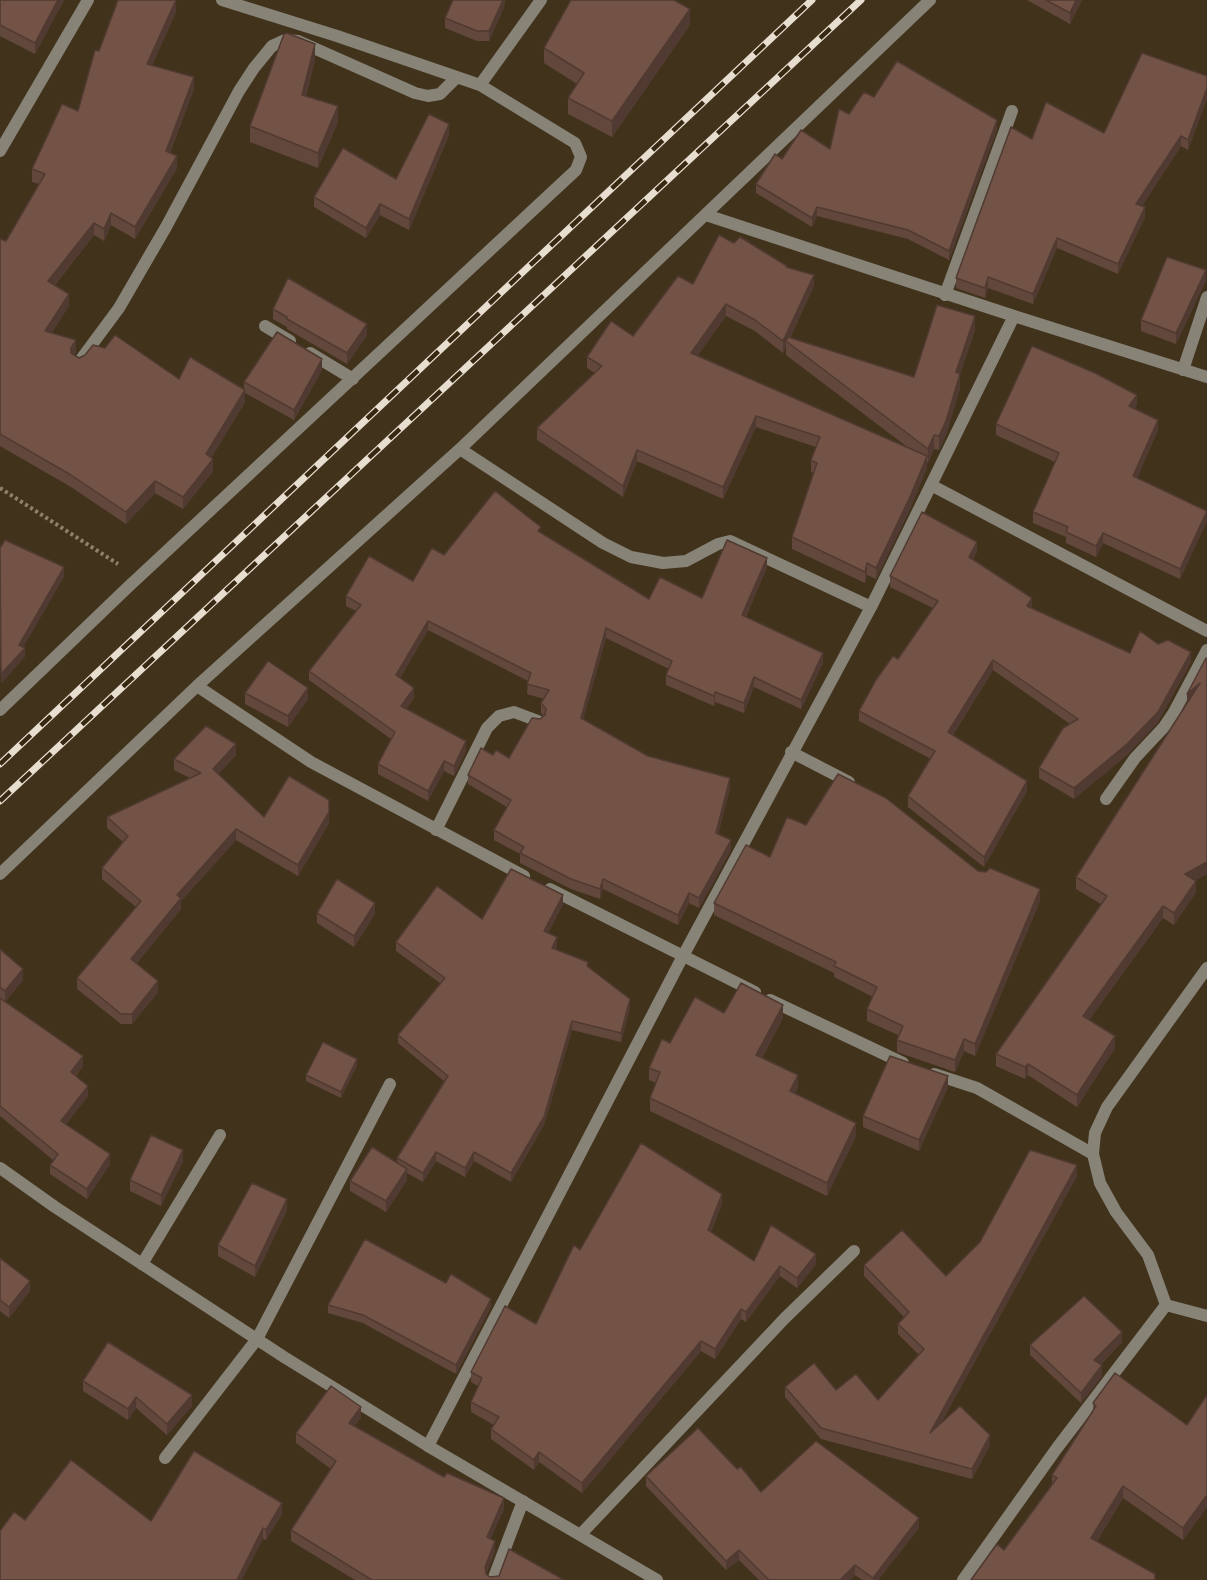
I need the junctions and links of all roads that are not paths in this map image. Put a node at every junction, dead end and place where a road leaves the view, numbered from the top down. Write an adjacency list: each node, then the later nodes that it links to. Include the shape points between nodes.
1 (88, 0): 8 (street)
2 (222, 0): 5 (street)
3 (541, 0): 6 (street)
4 (930, 0): 9 (street)
5 (457, 77): 6 (street); 14 (street, via 440,94 428,96 298,41 285,40 272,46 239,91 119,308)
6 (480, 85): 17 (street, via 575,143 580,157 576,170)
7 (1012, 111): 10 (street)
8 (0, 151)
9 (706, 215): 10 (street); 18 (street)
10 (945, 295): 12 (street)
11 (1207, 297): 15 (street)
12 (1014, 316): 15 (street); 19 (street)
13 (265, 326): 17 (street)
14 (79, 362)
15 (1183, 370): 16 (street)
16 (1207, 377)
17 (352, 379): 24 (street)
18 (460, 448): 20 (street, via 603,543 631,557 663,563 686,561 730,542); 23 (street)
19 (931, 485): 20 (street); 21 (street)
20 (871, 607): 26 (street)
21 (1207, 631)
22 (1207, 650): 28 (street, via 1164,727 1135,758)
23 (197, 686): 29 (street, via 311,762); 30 (street)
24 (0, 710)
25 (538, 721): 29 (street, via 514,712 499,716 487,728)
26 (792, 753): 27 (street); 31 (street)
27 (861, 788)
28 (1106, 799)
29 (436, 830): 31 (street)
30 (0, 874)
31 (683, 956): 35 (street, via 893,1059 977,1088); 42 (street)
32 (1207, 968): 35 (street, via 1107,1107 1095,1133)
33 (390, 1084): 41 (street)
34 (220, 1136): 38 (street)
35 (1093, 1154): 39 (street, via 1100,1183 1148,1255)
36 (0, 1167): 38 (street)
37 (854, 1251): 45 (street, via 785,1318)
38 (142, 1264): 41 (street)
39 (1166, 1305): 40 (street); 48 (street)
40 (1207, 1316)
41 (257, 1339): 42 (street); 43 (street)
42 (428, 1446): 44 (street)
43 (165, 1458)
44 (523, 1501): 45 (street); 46 (street)
45 (581, 1534): 47 (street)
46 (493, 1580)
47 (657, 1580)
48 (963, 1580)

